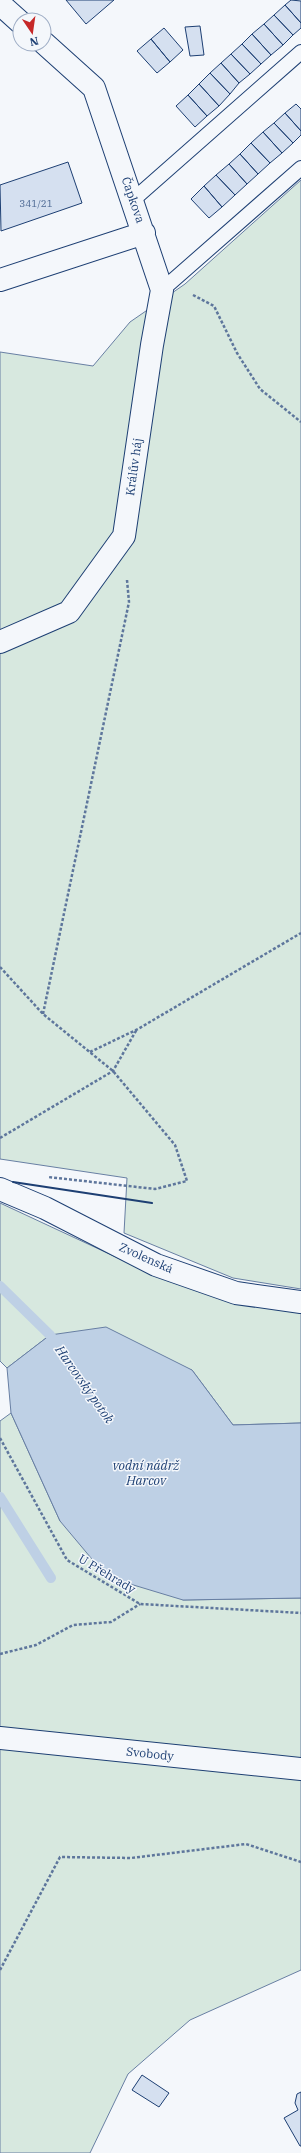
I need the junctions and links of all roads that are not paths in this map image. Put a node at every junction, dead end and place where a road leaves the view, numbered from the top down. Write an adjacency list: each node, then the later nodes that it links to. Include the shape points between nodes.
1 (0, 4): 2 (street)
2 (12, 15)
3 (52, 50): 6 (street, Čapkova, via 94,88)
4 (301, 52): 6 (lane)
5 (301, 168): 9 (lane)
6 (133, 200): 7 (street, Čapkova)
7 (144, 233): 8 (street, Čapkova); 9 (street, Králův háj)
8 (0, 280)
9 (162, 290): 10 (street, Králův háj, via 124,536 69,612)
10 (0, 642)
11 (0, 1189): 12 (street, Zvolenská, via 45,1208 156,1265 236,1293)
12 (301, 1302)
13 (0, 1738): 14 (street, Svobody)
14 (301, 1769)

